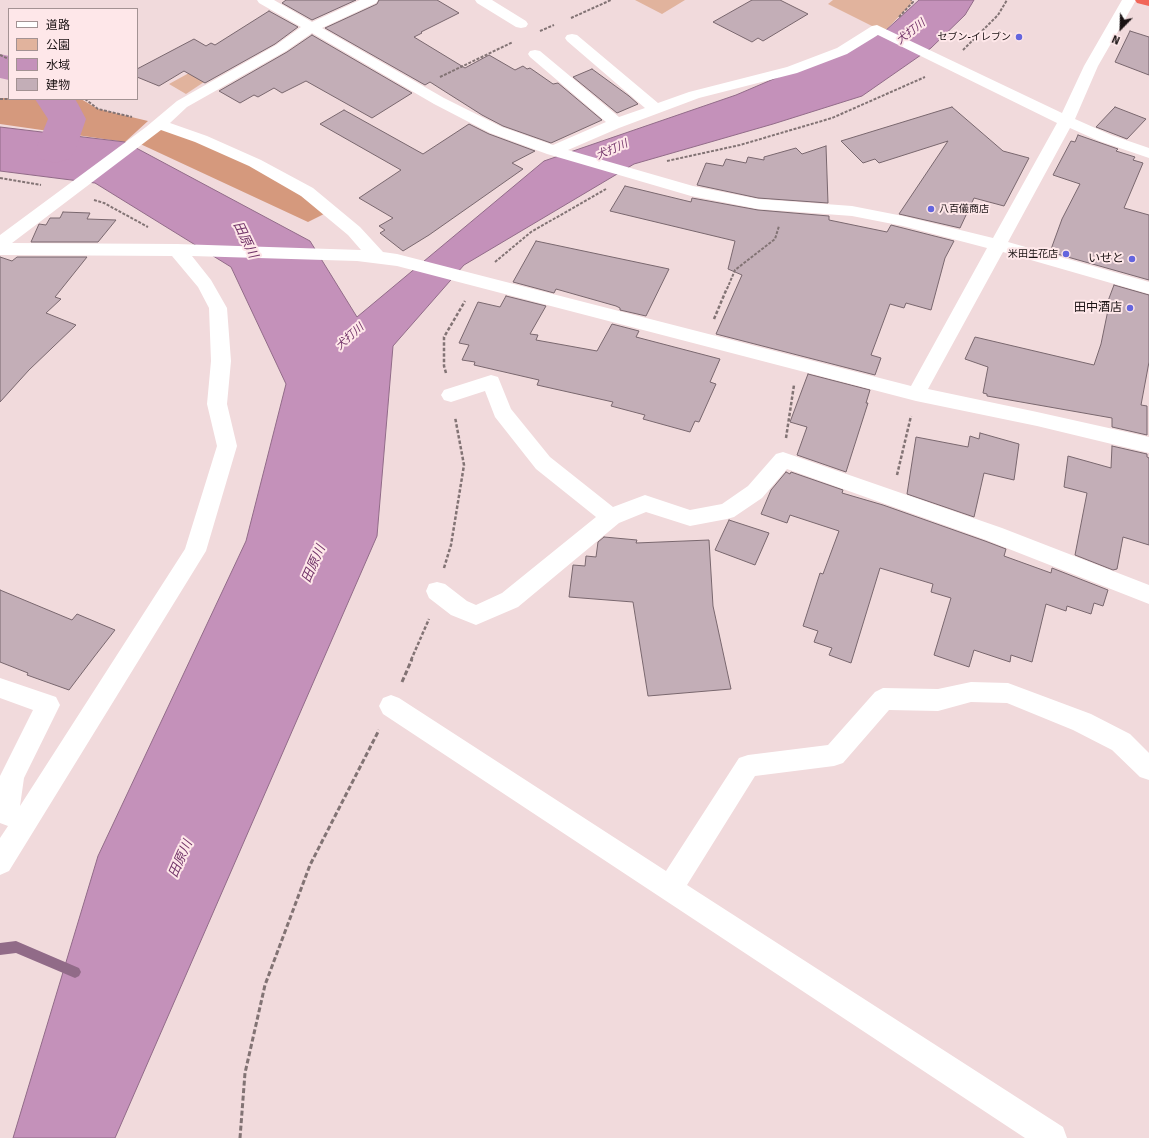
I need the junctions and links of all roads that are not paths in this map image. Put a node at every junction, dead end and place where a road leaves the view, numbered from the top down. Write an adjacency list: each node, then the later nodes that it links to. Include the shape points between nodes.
1 (264, 0): 8 (street)
2 (371, 0): 8 (street)
3 (482, 0): 7 (street)
4 (1129, 0): 12 (street, via 1091,66)
5 (1142, 0): 6 (highway)
6 (1149, 2)
7 (521, 24)
8 (310, 28): 14 (street, via 281,48 182,104); 15 (street, via 496,130)
9 (572, 38): 11 (street)
10 (535, 54): 13 (street)
11 (654, 110): 12 (street, via 694,95 792,70 842,51 877,29); 13 (street)
12 (1066, 121): 16 (street); 18 (street)
13 (616, 123): 15 (street)
14 (156, 127): 17 (street); 21 (street, via 201,139 255,163 307,192 354,231)
15 (557, 152): 18 (street, via 691,191 758,204 852,211)
16 (1149, 153)
17 (0, 244)
18 (998, 245): 22 (street); 23 (street)
19 (0, 249): 20 (street)
20 (177, 250): 21 (street, via 357,255); 32 (street, via 205,284 218,308 221,361 217,404 226,446 195,551)
21 (378, 258): 23 (street, via 398,260)
22 (1149, 288)
23 (916, 394): 25 (street)
24 (451, 395): 26 (street, via 491,382 502,412 543,463)
25 (1149, 445)
26 (611, 517): 27 (street, via 510,600 476,615 459,608); 28 (street, via 645,503 690,518 727,511 755,492 783,460 994,534)
27 (437, 591)
28 (1149, 595)
29 (0, 688): 32 (street, via 48,705 12,777)
30 (391, 706): 34 (street)
31 (1149, 769): 34 (street, via 1121,742 1082,722 1008,692 971,692 938,700 883,699 834,755 748,766)
32 (11, 815): 33 (street)
33 (0, 862)
34 (670, 888): 35 (street)
35 (1052, 1138)

